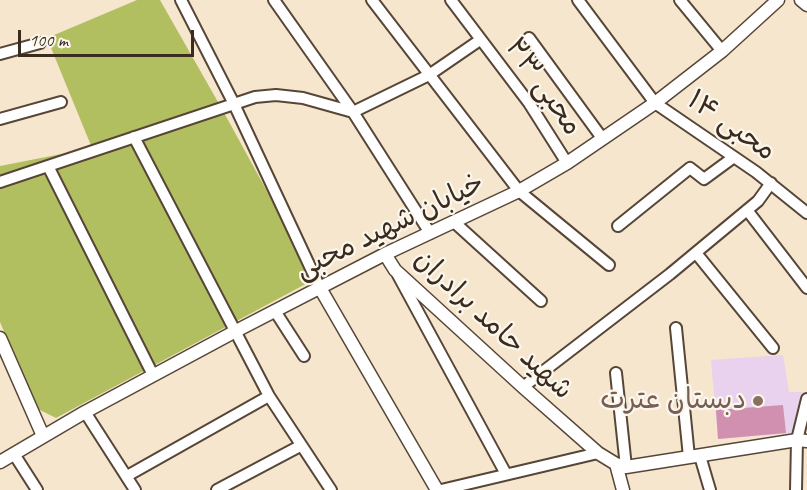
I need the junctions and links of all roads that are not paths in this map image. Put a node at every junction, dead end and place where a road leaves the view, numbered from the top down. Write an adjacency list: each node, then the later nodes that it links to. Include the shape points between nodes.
1 (181, 0): 18 (street)
2 (274, 0): 19 (street)
3 (372, 0): 15 (street)
4 (451, 0): 11 (street, محبی ۲۳)
5 (578, 0): 17 (street, محبی ۱۴)
6 (680, 0): 13 (street)
7 (778, 0): 13 (street, خیابان شهید محبی)
8 (801, 0): 9 (street)
9 (807, 5)
10 (529, 38): 22 (street)
11 (480, 40): 15 (street); 24 (street, محبی ۲۳, via 530,103)
12 (40, 43): 14 (street)
13 (722, 51): 17 (street, خیابان شهید محبی)
14 (0, 54)
15 (429, 75): 19 (street); 28 (street)
16 (62, 102): 20 (street)
17 (655, 103): 22 (street, خیابان شهید محبی); 23 (street, محبی ۱۴)
18 (234, 104): 19 (street, via 276,95); 21 (street); 38 (street)
19 (353, 112): 33 (street)
20 (0, 119)
21 (134, 137): 25 (street); 43 (street)
22 (602, 138): 24 (street, خیابان شهید محبی)
23 (734, 157): 27 (street, محبی ۱۴); 32 (street, via 705,179 690,168)
24 (567, 163): 28 (street, خیابان شهید محبی)
25 (48, 166): 26 (street); 48 (street)
26 (0, 182)
27 (771, 183): 29 (street); 30 (street, محبی ۱۴)
28 (519, 191): 31 (street, خیابان شهید محبی); 36 (street)
29 (747, 210): 34 (street); 39 (street)
30 (807, 213)
31 (454, 222): 33 (street, خیابان شهید محبی); 40 (street)
32 (618, 226)
33 (430, 233): 35 (street, خیابان شهید محبی)
34 (696, 253): 45 (street); 49 (street)
35 (385, 254): 37 (street, شهید حامد برادران); 38 (street, خیابان شهید محبی)
36 (609, 265)
37 (395, 270): 49 (street, شهید حامد برادران); 61 (street)
38 (320, 288): 41 (street, خیابان شهید محبی); 67 (street)
39 (807, 288)
40 (541, 301)
41 (275, 311): 43 (street, خیابان شهید محبی); 46 (street)
42 (676, 328): 58 (street)
43 (234, 332): 48 (street, خیابان شهید محبی); 50 (street)
44 (0, 338): 53 (street)
45 (772, 348)
46 (304, 356)
47 (616, 373): 60 (street)
48 (153, 375): 52 (street, خیابان شهید محبی)
49 (523, 387): 56 (street, شهید حامد برادران)
50 (269, 396): 55 (street); 62 (street)
51 (807, 399): 54 (street)
52 (85, 412): 53 (street, خیابان شهید محبی); 62 (street)
53 (44, 436): 57 (street, خیابان شهید محبی)
54 (802, 441): 58 (street); 70 (street)
55 (300, 446): 65 (street); 66 (street)
56 (598, 453): 60 (street, شهید حامد برادران); 61 (street)
57 (14, 454): 59 (street, خیابان شهید محبی); 63 (street)
58 (695, 457): 60 (street); 69 (street)
59 (0, 462)
60 (621, 466): 68 (street)
61 (506, 474): 67 (street)
62 (127, 476): 64 (street)
63 (37, 490)
64 (135, 490)
65 (217, 490)
66 (331, 490)
67 (439, 490)
68 (623, 490)
69 (710, 490)
70 (796, 490)

